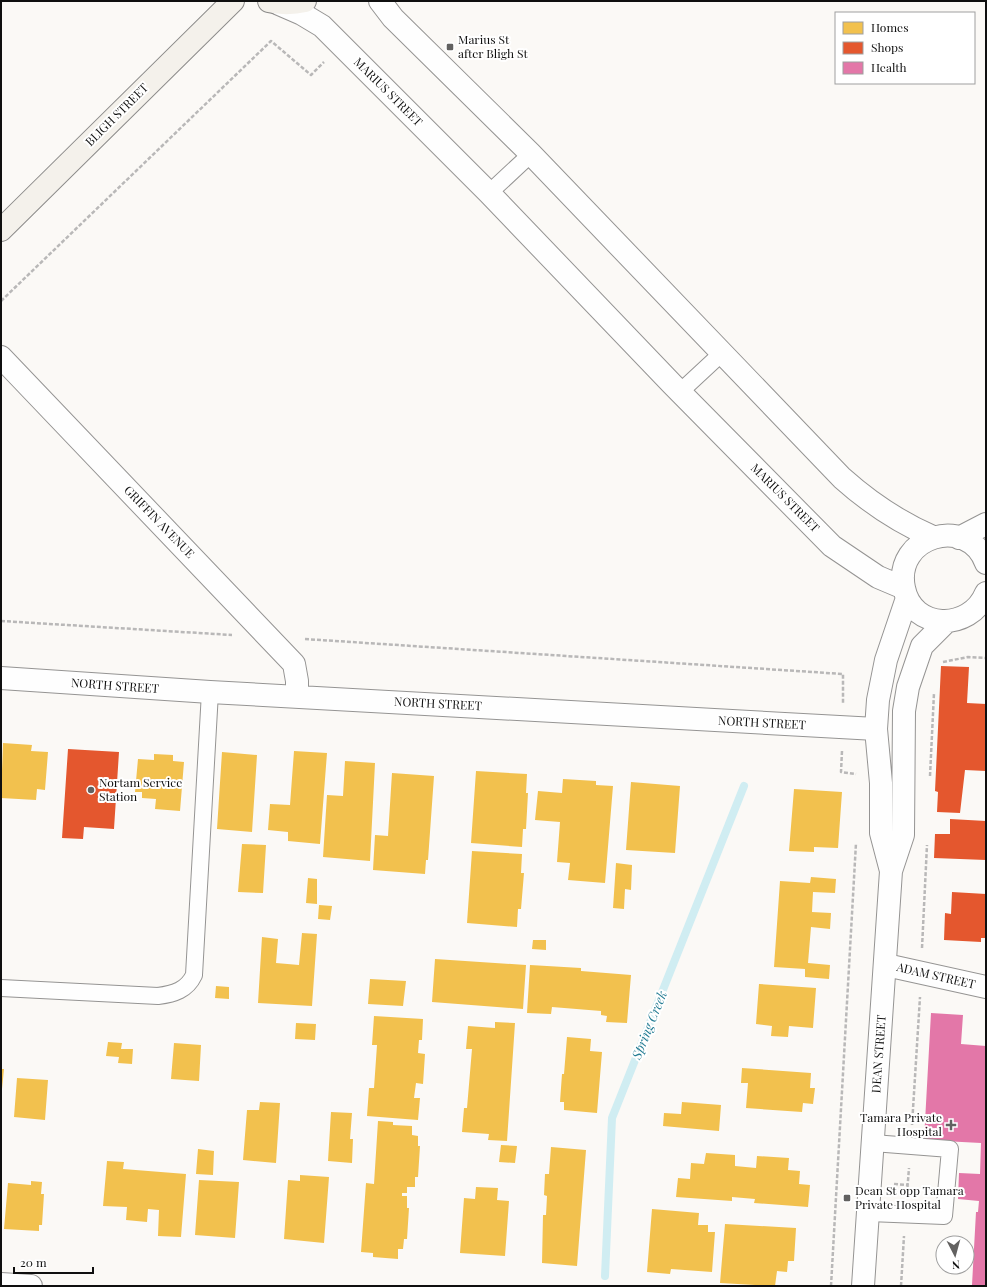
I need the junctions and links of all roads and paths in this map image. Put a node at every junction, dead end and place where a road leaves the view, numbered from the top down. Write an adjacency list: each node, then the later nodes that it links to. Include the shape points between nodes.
1 (233, 1): 8 (street, BLIGH STREET)
2 (304, 1): 4 (street, via 295,4)
3 (380, 1): 6 (street)
4 (274, 2): 5 (street, MARIUS STREET, via 322,26)
5 (341, 45): 7 (street, MARIUS STREET); 9 (path, via 312,75 271,41)
6 (531, 154): 7 (lane); 10 (street)
7 (488, 193): 12 (street, MARIUS STREET)
8 (1, 230)
9 (1, 301)
10 (722, 353): 12 (lane); 14 (street, via 862,496 884,512)
11 (1, 357): 21 (street, GRIFFIN AVENUE)
12 (680, 392): 17 (street, MARIUS STREET, via 832,546)
13 (986, 524): 15 (street)
14 (933, 537): 15 (street, via 947,535); 17 (street, DEAN STREET, via 922,542 906,563 903,575)
15 (960, 538): 16 (street, via 979,551)
16 (986, 563)
17 (906, 593): 19 (street, via 914,608 924,616 935,620); 29 (street, DEAN STREET, via 886,660 878,700)
18 (986, 593): 19 (street, DEAN STREET, via 976,610)
19 (966, 618): 34 (street, DEAN STREET, via 922,646 908,687 904,710 903,835)
20 (1, 621): 21 (path)
21 (268, 637): 27 (street, GRIFFIN AVENUE, via 294,664); 28 (path, via 843,674)
22 (986, 658): 23 (path, via 968,657)
23 (942, 663)
24 (1, 678): 26 (street, NORTH STREET)
25 (934, 687): 31 (path)
26 (210, 692): 27 (street, NORTH STREET); 38 (lane, via 194,975 191,983 172,995 158,996)
27 (297, 696): 28 (street, NORTH STREET)
28 (844, 728): 29 (street, NORTH STREET); 30 (path, via 841,772)
29 (876, 729): 34 (street, DEAN STREET, via 881,783 881,833)
30 (860, 774)
31 (930, 778)
32 (856, 839): 40 (path)
33 (927, 840): 35 (path)
34 (891, 871): 36 (street, DEAN STREET)
35 (922, 952)
36 (886, 965): 37 (street, ADAM STREET); 39 (street, DEAN STREET)
37 (986, 987)
38 (1, 988)
39 (873, 1143): 44 (street, DEAN STREET); 44 (lane, via 950,1149 944,1216)
40 (837, 1180): 41 (path); 47 (path)
41 (843, 1181)
42 (897, 1184): 43 (path)
43 (908, 1185)
44 (868, 1213): 48 (street, DEAN STREET)
45 (1, 1284): 46 (street)
46 (31, 1286)
47 (831, 1286)
48 (863, 1286)

